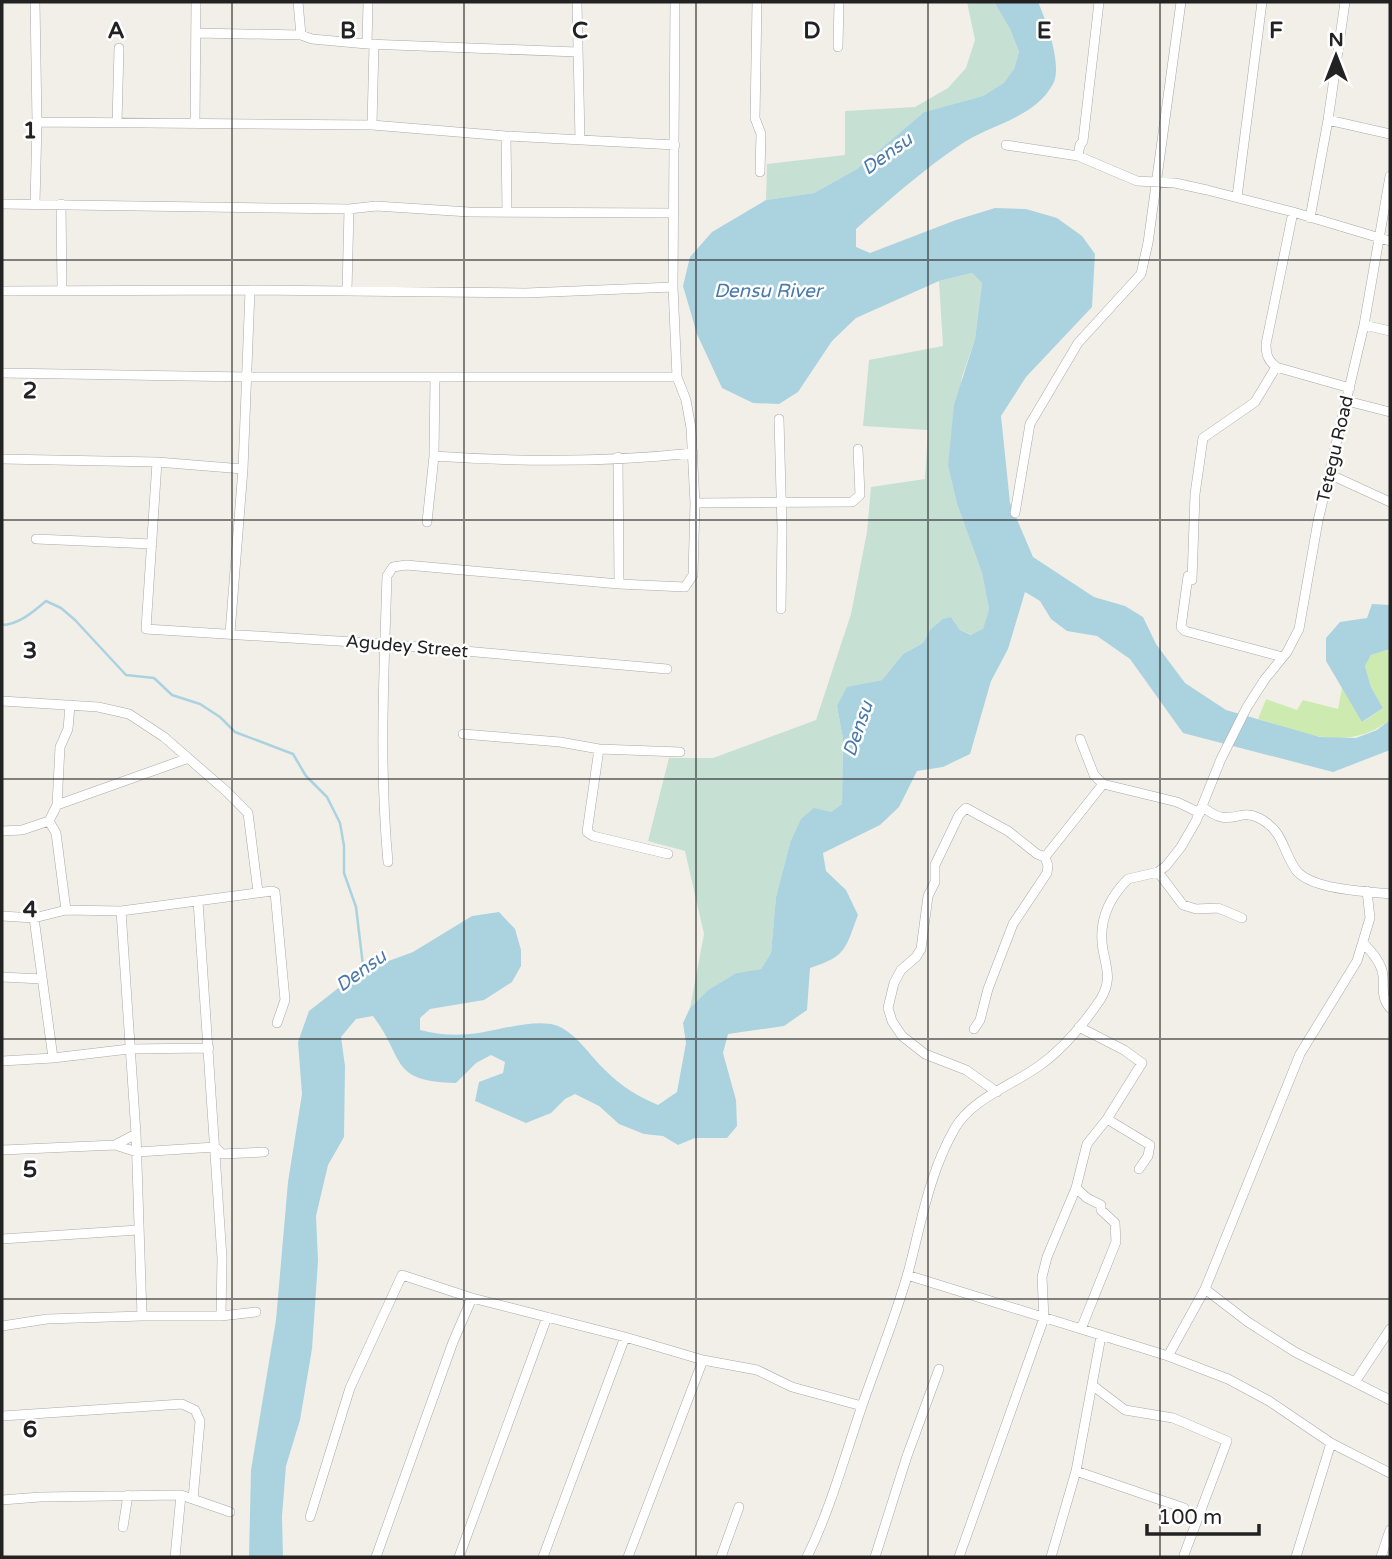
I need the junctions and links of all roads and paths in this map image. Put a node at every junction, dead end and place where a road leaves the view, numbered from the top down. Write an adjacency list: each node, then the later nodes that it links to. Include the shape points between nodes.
1 (35, 2): 20 (street)
2 (196, 2): 13 (street)
3 (298, 2): 14 (street)
4 (368, 2): 15 (street)
5 (577, 2): 18 (street)
6 (676, 2): 27 (street)
7 (757, 2): 30 (street, via 755,118 761,134)
8 (839, 2): 16 (street)
9 (1099, 2): 29 (street)
10 (1181, 2): 32 (street)
11 (1262, 2): 33 (street)
12 (1345, 2): 19 (street)
13 (197, 33): 14 (street); 22 (street)
14 (300, 35): 15 (street)
15 (370, 44): 18 (street); 23 (street)
16 (838, 47)
17 (119, 48): 21 (street)
18 (577, 52): 26 (street)
19 (1328, 120): 24 (street); 42 (street)
20 (37, 122): 21 (street); 35 (street)
21 (117, 123): 22 (street)
22 (195, 123): 23 (street)
23 (372, 125): 25 (street)
24 (1390, 134)
25 (506, 136): 26 (street); 39 (street)
26 (580, 140): 27 (street)
27 (675, 145): 41 (street)
28 (1006, 145): 29 (street)
29 (1078, 156): 32 (street, via 1137,181)
30 (760, 172)
31 (1390, 176): 37 (street, Tetegu Road)
32 (1155, 182): 33 (street); 72 (street, via 1141,274 1078,343 1030,424)
33 (1237, 197): 40 (street)
34 (2, 204): 35 (street)
35 (35, 204): 36 (street)
36 (61, 204): 38 (street); 47 (street)
37 (1387, 207): 43 (street, Tetegu Road)
38 (349, 209): 39 (street); 49 (street)
39 (507, 211): 41 (street)
40 (1293, 212): 42 (street); 52 (street, via 1266,344 1266,355)
41 (673, 213): 45 (street)
42 (1310, 218): 43 (street)
43 (1379, 237): 44 (street); 50 (street, Tetegu Road)
44 (1390, 241)
45 (673, 287): 49 (street, via 526,293); 55 (street)
46 (250, 289): 47 (street); 49 (street); 54 (street)
47 (62, 290): 48 (street)
48 (2, 291)
49 (347, 292)
50 (1364, 326): 51 (street); 57 (street, Tetegu Road)
51 (1390, 331)
52 (1276, 368): 57 (street); 80 (street, via 1255,402 1203,438 1181,627)
53 (2, 373): 54 (street)
54 (248, 377): 56 (street); 67 (street)
55 (677, 377): 56 (street); 62 (street, via 686,400)
56 (435, 378): 63 (street)
57 (1350, 388): 58 (street, Tetegu Road)
58 (1347, 401): 59 (street); 68 (street, Tetegu Road)
59 (1390, 412)
60 (779, 419): 71 (street)
61 (858, 450): 71 (street, via 857,500)
62 (693, 453): 64 (street); 70 (street)
63 (434, 456): 64 (street, via 484,460); 73 (street)
64 (618, 457): 76 (street)
65 (2, 459): 66 (street)
66 (157, 462): 67 (street); 75 (street)
67 (243, 469): 78 (street)
68 (1329, 474): 69 (street); 80 (street, Tetegu Road, via 1302,620)
69 (1390, 502)
70 (695, 503): 71 (street); 76 (street, via 693,575 685,587)
71 (781, 504): 77 (street)
72 (1015, 513)
73 (427, 522)
74 (36, 539): 75 (street)
75 (152, 544): 78 (street, Agudey Street, via 146,629)
76 (619, 584): 79 (street, via 393,567 387,576)
77 (781, 609)
78 (230, 633): 79 (street, Agudey Street)
79 (385, 644): 81 (street, Agudey Street); 96 (street, via 383,770)
80 (1283, 657): 91 (street, Tetegu Road, via 1247,707)
81 (667, 668)
82 (2, 701): 83 (street)
83 (70, 705): 88 (street, via 129,714 164,737); 90 (street, via 68,729 60,747)
84 (463, 734): 86 (street)
85 (1080, 739): 89 (street, via 1094,775)
86 (598, 749): 87 (street); 94 (street, via 587,832)
87 (680, 752)
88 (186, 759): 90 (street); 99 (street, via 248,813)
89 (1103, 784): 91 (street); 95 (street)
90 (57, 805): 92 (street)
91 (1201, 810): 97 (street, Tetegu Road, via 1181,847); 98 (street, via 1226,819 1252,815 1262,819 1277,832 1295,869 1310,880)
92 (49, 821): 93 (street); 102 (street, via 56,833)
93 (2, 831)
94 (668, 854)
95 (1045, 858): 113 (street, via 1048,873 1013,925); 118 (street, via 1009,831 963,809 935,865 921,949 901,970 889,998 892,1021 902,1036 925,1054 966,1070)
96 (388, 862)
97 (1158, 872): 106 (street, via 1183,905 1218,908); 112 (street, via 1128,879 1105,910 1102,940 1109,980)
98 (1367, 891): 100 (street); 107 (street, via 1370,918)
99 (258, 892): 101 (street); 111 (street, via 275,892 285,1000)
100 (1390, 894)
101 (198, 901): 103 (street); 114 (street)
102 (66, 910): 103 (street); 105 (street)
103 (121, 911): 115 (street)
104 (2, 916): 105 (street)
105 (34, 918): 109 (street)
106 (1242, 918)
107 (1363, 943): 110 (street, via 1380,966 1383,997); 131 (street, via 1351,974 1300,1054)
108 (2, 977): 109 (street)
109 (42, 979): 116 (street)
110 (1390, 1008)
111 (278, 1023)
112 (1079, 1027): 118 (street, via 1052,1056); 119 (street, via 1142,1063)
113 (974, 1029)
114 (209, 1048): 115 (street); 122 (street)
115 (129, 1049): 116 (street); 120 (street)
116 (52, 1058): 117 (street)
117 (2, 1061)
118 (997, 1092): 130 (street, via 970,1110 945,1146 926,1197)
119 (1107, 1119): 126 (street, via 1150,1145); 127 (street, via 1087,1144)
120 (136, 1134): 121 (street); 124 (street)
121 (115, 1145): 123 (street); 124 (street)
122 (215, 1147): 124 (street); 125 (street, via 222,1154); 135 (street)
123 (2, 1150)
124 (137, 1152): 128 (street)
125 (264, 1153)
126 (1139, 1169)
127 (1076, 1188): 137 (street, via 1042,1277); 139 (street, via 1101,1205 1115,1223 1116,1242)
128 (138, 1230): 129 (street); 134 (street)
129 (2, 1239)
130 (907, 1275): 137 (street); 149 (street)
131 (1205, 1289): 143 (street); 146 (street, via 1296,1352)
132 (472, 1298): 136 (street); 161 (street, via 402,1275 351,1388); 166 (street)
133 (256, 1312): 135 (street)
134 (142, 1316): 135 (street); 138 (street, via 47,1319)
135 (221, 1317)
136 (547, 1317): 142 (street); 167 (street)
137 (1044, 1318): 139 (street); 173 (street)
138 (2, 1326)
139 (1081, 1329): 141 (street)
140 (1390, 1329): 146 (street)
141 (1101, 1336): 143 (street); 147 (street)
142 (625, 1337): 144 (street); 168 (street)
143 (1168, 1356): 151 (street, via 1249,1390)
144 (703, 1360): 149 (street, via 757,1370 792,1387); 169 (street)
145 (939, 1368): 172 (street)
146 (1355, 1382): 148 (street)
147 (1092, 1385): 152 (street); 164 (street, via 1125,1410 1173,1418 1227,1441)
148 (1390, 1400)
149 (862, 1406): 171 (street, via 823,1526)
150 (2, 1416): 156 (street, via 182,1404 195,1410 200,1422)
151 (1331, 1443): 153 (street); 175 (street)
152 (1076, 1471): 159 (street); 174 (street)
153 (1390, 1473)
154 (128, 1495): 155 (street); 157 (street); 162 (street)
155 (181, 1495): 156 (street); 165 (street)
156 (193, 1499): 160 (street)
157 (2, 1500)
158 (739, 1507): 170 (street)
159 (1184, 1508)
160 (230, 1512)
161 (310, 1517)
162 (123, 1527)
163 (1390, 1530): 176 (street)
164 (1184, 1555)
165 (175, 1557)
166 (376, 1557)
167 (459, 1557)
168 (543, 1557)
169 (628, 1557)
170 (721, 1557)
171 (807, 1557)
172 (875, 1557)
173 (959, 1557)
174 (1051, 1557)
175 (1296, 1557)
176 (1381, 1557)

